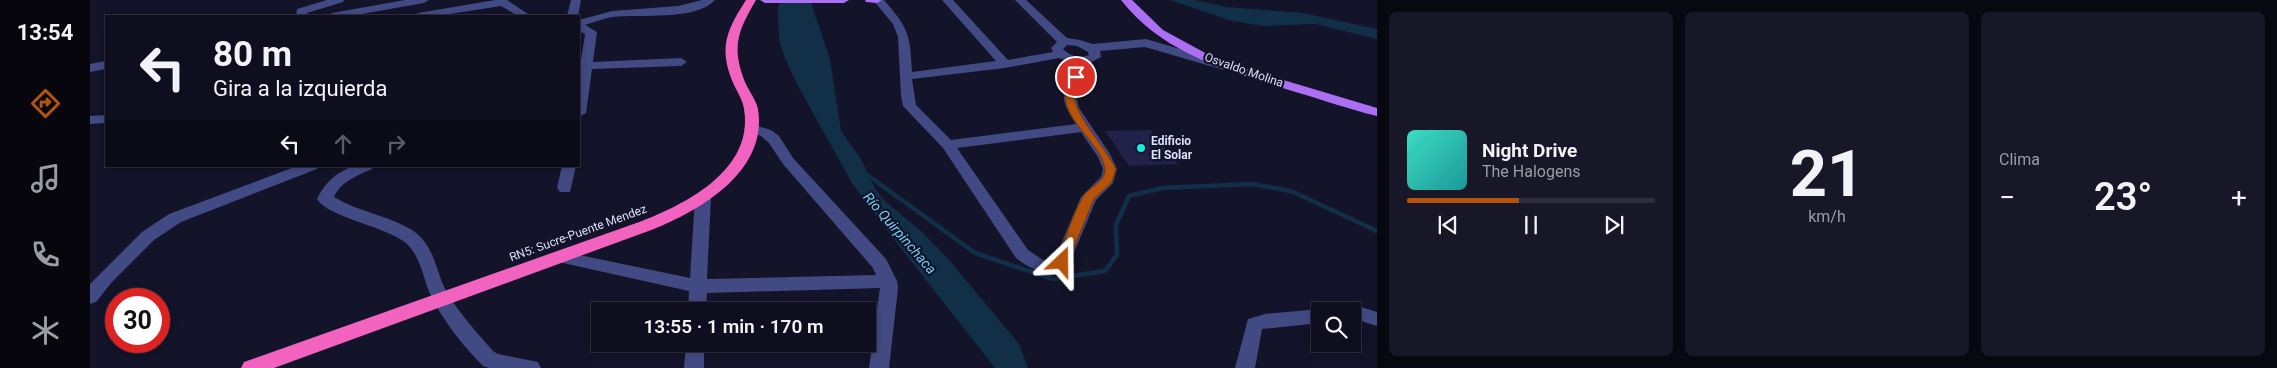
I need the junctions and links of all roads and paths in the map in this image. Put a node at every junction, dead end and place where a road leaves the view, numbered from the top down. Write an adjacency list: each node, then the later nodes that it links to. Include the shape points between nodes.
1 (339, 0): 17 (street, via 306,8 301,11)
2 (424, 0): 18 (street)
3 (576, 0): 21 (street)
4 (710, 0): 22 (street, via 696,7 613,14)
5 (751, 0): 42 (highway, RN5: Sucre-Puente Mendez, via 734,28 729,50 751,109)
6 (770, 0): 15 (main road)
7 (844, 0): 15 (main road)
8 (870, 0): 9 (main road)
9 (877, 0): 35 (street, via 902,31)
10 (947, 0): 30 (street)
11 (1020, 0): 26 (street)
12 (1117, 0): 23 (main road)
13 (1126, 0): 23 (main road, Osvaldo Molina)
14 (503, 1): 16 (street); 20 (street)
15 (826, 1)
16 (446, 6): 19 (street)
17 (302, 15)
18 (338, 15)
19 (421, 15)
20 (524, 15)
21 (573, 15)
22 (580, 25)
23 (1149, 25): 25 (street, via 1150,37); 34 (main road, Osvaldo Molina, via 1180,45)
24 (580, 26): 32 (street, via 591,32)
25 (1146, 43): 27 (street); 34 (street)
26 (1062, 48): 27 (street, via 1076,42); 28 (street, via 1070,59); 30 (street)
27 (1092, 48): 28 (street, via 1095,57)
28 (1084, 61): 41 (street, via 1069,93 1072,108)
29 (681, 62): 32 (street)
30 (1005, 64): 35 (street)
31 (105, 65): 33 (street)
32 (586, 66): 36 (street)
33 (90, 68)
34 (1233, 69): 38 (main road, Osvaldo Molina)
35 (906, 76): 43 (street, via 910,106)
36 (581, 88): 37 (street)
37 (580, 101)
38 (1377, 112)
39 (105, 119): 40 (street)
40 (90, 120)
41 (1084, 127): 43 (street); 43 (street, via 1105,157 1110,169 1108,179 1090,196 1062,262 1051,268 1035,264 1022,254)
42 (751, 128): 48 (highway, RN5: Sucre-Puente Mendez, via 745,151 735,166); 50 (street, via 766,131 773,137 788,162 880,264)
43 (948, 145)
44 (309, 167): 52 (street, via 175,218 148,236)
45 (364, 167): 53 (street, via 347,174 330,187 325,199 335,206 390,226 414,240 426,257)
46 (569, 167): 47 (street)
47 (566, 188)
48 (703, 197): 49 (highway, RN5: Sucre-Puente Mendez, via 684,210); 51 (street)
49 (560, 257): 51 (street); 53 (highway, RN5: Sucre-Puente Mendez)
50 (888, 281): 51 (street); 62 (street)
51 (698, 286): 54 (street)
52 (90, 296)
53 (442, 300): 59 (highway, RN5: Sucre-Puente Mendez); 60 (street, via 489,360)
54 (697, 302)
55 (1361, 314): 57 (street)
56 (1311, 317): 63 (street, via 1254,324)
57 (1377, 319)
58 (695, 352): 61 (street)
59 (251, 368)
60 (531, 368)
61 (694, 368)
62 (879, 368)
63 (1245, 368)

